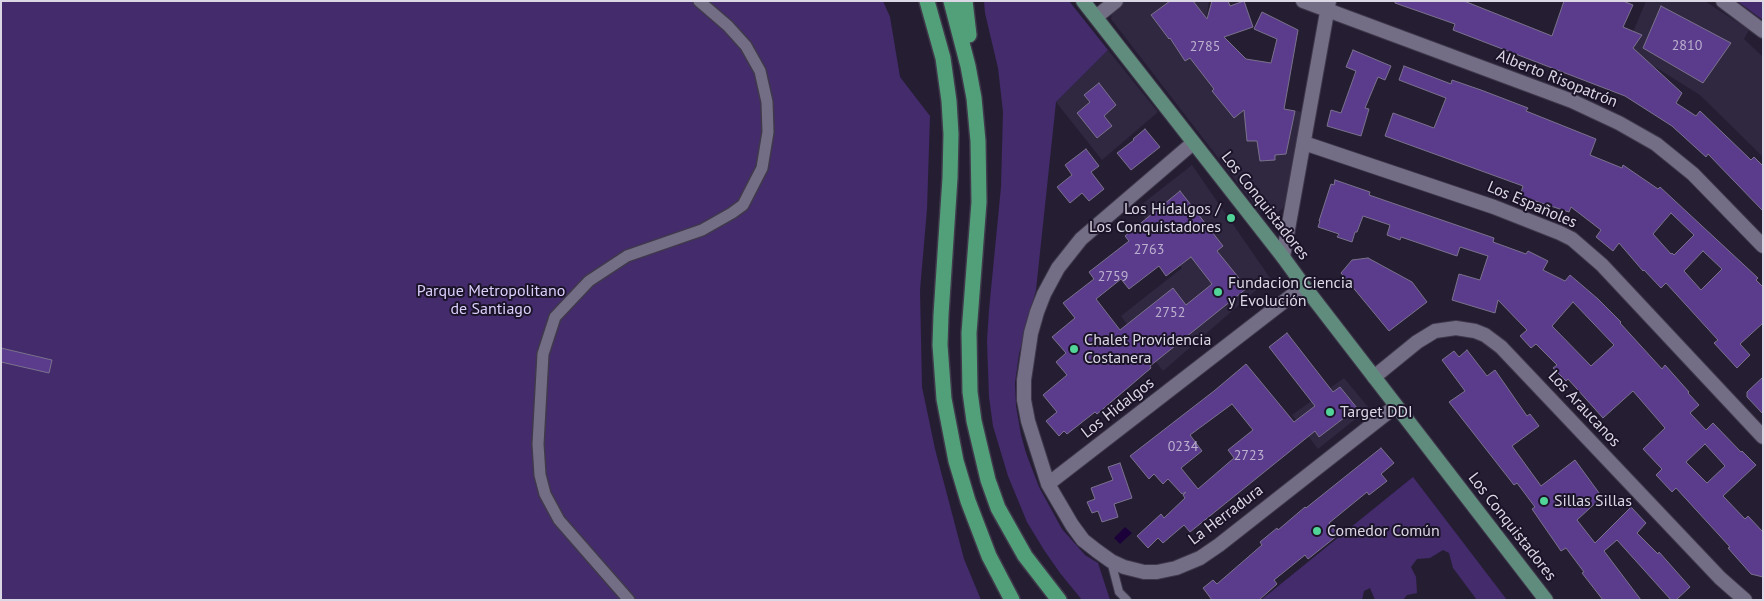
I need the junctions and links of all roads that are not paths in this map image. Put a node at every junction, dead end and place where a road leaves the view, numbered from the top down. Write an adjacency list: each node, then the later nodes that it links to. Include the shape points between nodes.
1 (699, 1): 23 (street, via 746,46 760,71 768,124 762,168 743,204 732,213 702,230 627,256 589,281 556,317 543,354 538,444 545,494 559,520)
2 (927, 1): 24 (highway, via 943,58 951,134 940,346 944,399 965,494 979,534)
3 (951, 1): 12 (highway)
4 (965, 1): 12 (highway)
5 (1083, 1): 10 (main road, Los Conquistadores)
6 (1116, 1): 10 (street)
7 (1303, 1): 9 (street, Alberto Risopatrón)
8 (1723, 1): 11 (street)
9 (1329, 6): 13 (street); 15 (street, Alberto Risopatrón, via 1572,101 1619,123 1656,144 1693,174)
10 (1096, 17): 14 (main road, Los Conquistadores)
11 (1763, 30)
12 (974, 98): 25 (highway, via 979,180 969,333 974,421 998,508 1025,556)
13 (1304, 142): 16 (street); 20 (street, Los Españoles, via 1494,207 1572,239 1602,265)
14 (1193, 143): 16 (main road, Los Conquistadores); 21 (street, La Herradura, via 1081,239 1058,268 1044,294 1031,333 1024,400)
15 (1763, 246)
16 (1283, 257): 17 (main road, Los Conquistadores)
17 (1304, 286): 18 (main road, Los Conquistadores); 21 (street, Los Hidalgos)
18 (1374, 377): 19 (main road, Los Conquistadores); 28 (street, Los Araucanos, via 1416,342 1435,331 1456,328 1485,335 1501,347 1720,578)
19 (1396, 406): 22 (street, La Herradura, via 1200,558 1157,572 1134,571); 27 (main road, Los Conquistadores)
20 (1763, 437)
21 (1048, 484): 22 (street, La Herradura, via 1084,540)
22 (1111, 561): 26 (lane, via 1119,592)
23 (629, 600)
24 (1012, 600)
25 (1058, 600)
26 (1127, 600)
27 (1546, 600)
28 (1745, 600)

